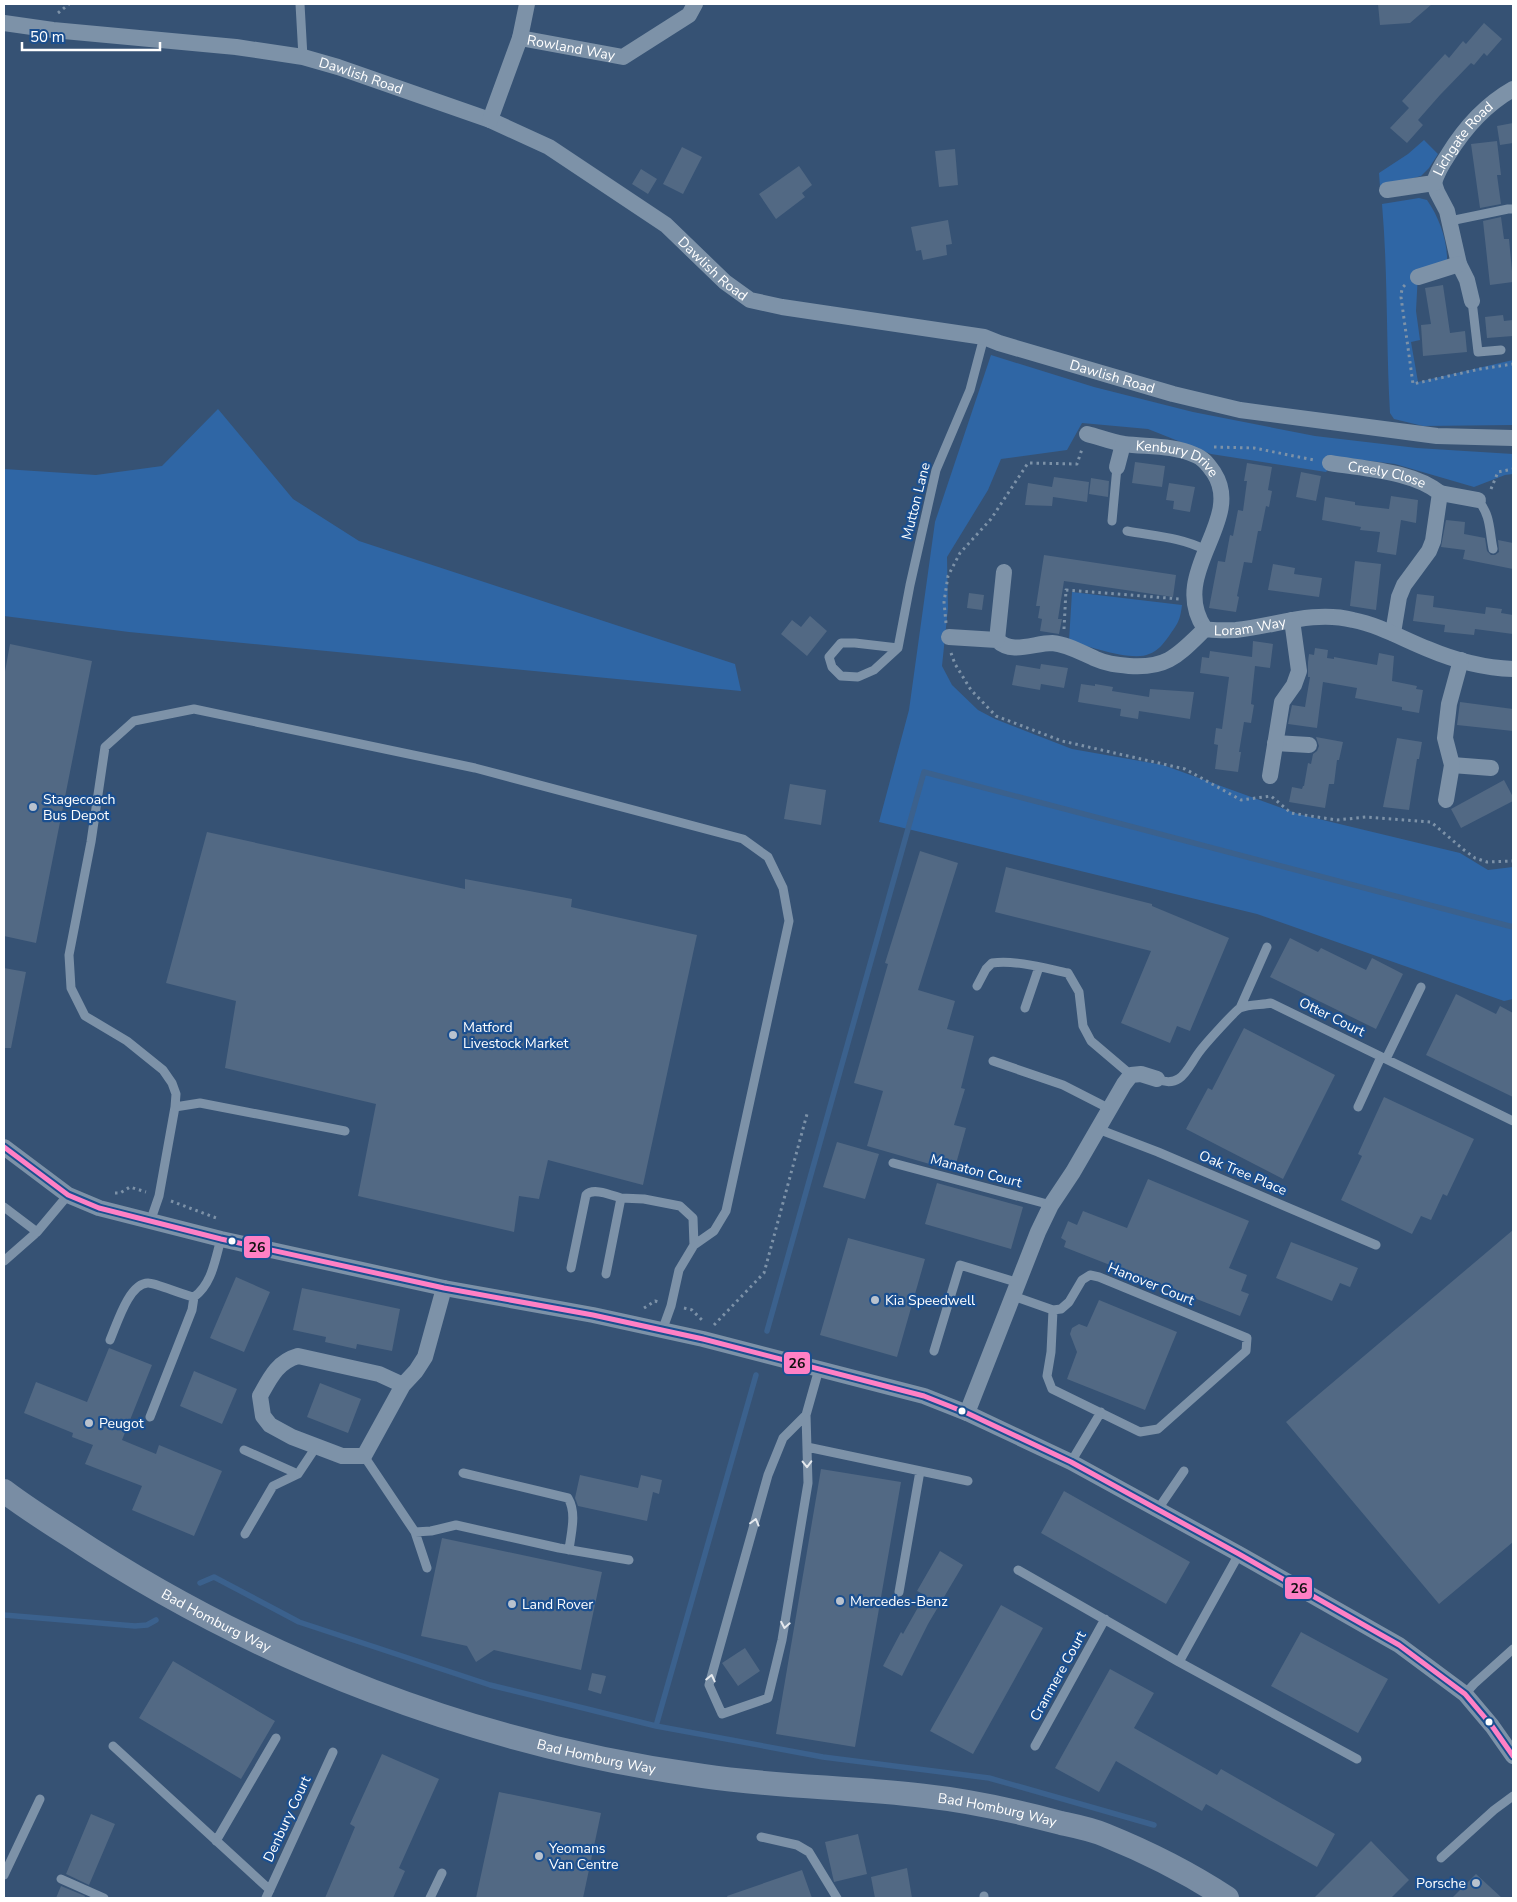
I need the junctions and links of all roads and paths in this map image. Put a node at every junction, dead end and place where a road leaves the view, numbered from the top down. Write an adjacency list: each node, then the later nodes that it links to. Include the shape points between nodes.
1 (300, 4): 6 (lane)
2 (527, 4): 5 (street)
3 (695, 4): 5 (street, Rowland Way, via 690,15 623,57)
4 (4, 23): 6 (street, Dawlish Road)
5 (520, 38): 8 (street)
6 (302, 57): 8 (street, Dawlish Road)
7 (1513, 89): 9 (street, Lichgate Road, via 1492,102 1470,123 1442,164)
8 (490, 120): 16 (street, Dawlish Road, via 549,147 666,226 725,282 750,300)
9 (1434, 183): 10 (street, Lichgate Road); 12 (street)
10 (1387, 190)
11 (1513, 209): 12 (lane)
12 (1450, 221): 13 (street)
13 (1459, 264): 14 (street); 15 (street)
14 (1418, 277): 18 (path, via 1409,280 1402,288 1401,297 1413,384)
15 (1472, 301): 17 (lane, via 1478,352)
16 (984, 337): 20 (street, Dawlish Road, via 1173,394 1240,410 1437,436); 40 (lane, Mutton Lane, via 970,390 936,470)
17 (1500, 350)
18 (1513, 364)
19 (1087, 434): 21 (street, Kenbury Drive); 37 (path, via 1077,464 1028,463 991,519 960,553 948,576 944,602)
20 (1513, 438)
21 (1123, 444): 22 (street, Kenbury Drive, via 1162,447); 24 (street, Kenbury Drive)
22 (1196, 455): 23 (path, via 1200,450 1215,447 1254,448); 31 (street, Kenbury Drive, via 1208,463 1221,485 1218,519)
23 (1330, 463): 26 (street, Creely Close, via 1415,478)
24 (1118, 467): 28 (lane)
25 (1513, 469): 27 (path, via 1498,472 1486,501)
26 (1440, 493): 27 (street, Creely Close); 36 (street, Creely Close, via 1433,541 1404,585)
27 (1478, 500): 30 (lane, via 1489,519)
28 (1112, 521)
29 (1127, 531): 31 (lane, via 1179,539)
30 (1493, 548)
31 (1206, 550): 33 (street, Kenbury Drive, via 1198,568)
32 (1004, 572): 38 (street)
33 (1195, 600): 35 (street, Kenbury Drive); 39 (path, via 1066,590)
34 (1292, 620): 35 (street, Loram Way, via 1253,628); 36 (street, Loram Way, via 1319,616 1340,618); 43 (street, via 1299,671 1282,702)
35 (1205, 629): 39 (street, Loram Way, via 1170,660 1157,666 1118,666)
36 (1393, 633): 41 (street, Loram Way, via 1429,650)
37 (949, 637): 38 (street, Loram Way); 49 (path, via 955,664 971,690 996,716 1062,741 1186,769 1241,800 1271,796 1292,813 1337,820 1366,817 1431,822 1475,858 1487,862)
38 (997, 640): 39 (street, Loram Way, via 1016,648)
39 (1063, 645)
40 (898, 648): 40 (lane, via 840,643 829,657 832,667 841,676 858,677 874,670)
41 (1461, 660): 42 (street, Loram Way); 45 (street, via 1449,704 1445,738)
42 (1513, 670)
43 (1275, 743): 44 (street); 47 (street)
44 (1309, 745)
45 (1452, 765): 46 (street); 48 (street)
46 (1491, 768)
47 (1270, 776)
48 (1446, 800)
49 (1513, 861)
50 (1267, 947): 55 (lane)
51 (1039, 967): 52 (lane, via 992,963); 54 (lane); 58 (lane, via 1068,973 1080,992 1083,1026 1091,1040)
52 (977, 986)
53 (1421, 987): 56 (lane)
54 (1025, 1008)
55 (1240, 1008): 56 (lane, Otter Court, via 1271,1003); 59 (lane, via 1200,1051 1182,1076 1166,1083)
56 (1384, 1058): 61 (lane); 64 (lane, Otter Court)
57 (993, 1062): 62 (lane, via 1063,1085)
58 (1131, 1075): 59 (street, via 1142,1074); 62 (street)
59 (1157, 1079)
60 (176, 1107): 66 (lane, via 200,1103); 71 (lane); 80 (lane, via 176,1094 163,1070 127,1041 85,1016 71,988 69,955 105,748 134,721 194,709 494,773 743,839 768,857 783,888 789,922 726,1211 714,1230)
61 (1358, 1107)
62 (1110, 1109): 65 (street)
63 (807, 1114): 92 (path, via 764,1274)
64 (1513, 1121)
65 (1098, 1129): 73 (street); 79 (lane, Oak Tree Place)
66 (346, 1130)
67 (4, 1147): 70 (street)
68 (893, 1163): 73 (lane, Manaton Court)
69 (108, 1194): 71 (path, via 120,1193 130,1187)
70 (68, 1195): 75 (street, via 99,1208); 77 (lane)
71 (159, 1196): 75 (lane); 76 (path)
72 (621, 1198): 80 (lane, via 680,1206 693,1218); 82 (lane, via 588,1192); 83 (lane)
73 (1051, 1205): 85 (street)
74 (4, 1207): 77 (lane)
75 (150, 1222): 78 (street)
76 (227, 1222)
77 (37, 1232): 81 (lane)
78 (221, 1239): 84 (street); 86 (lane, via 208,1281)
79 (1376, 1244)
80 (694, 1245): 87 (lane, via 679,1270)
81 (4, 1262)
82 (572, 1268)
83 (606, 1274)
84 (444, 1288): 91 (street); 96 (street, via 425,1357)
85 (1016, 1289): 89 (lane); 94 (lane, via 960,1266); 98 (street)
86 (194, 1297): 93 (lane, via 148,1283 135,1288); 100 (lane, via 192,1310)
87 (671, 1306): 88 (path, via 654,1301); 91 (lane); 92 (path, via 692,1310)
88 (636, 1309)
89 (1053, 1310): 97 (lane, via 1047,1376 1052,1389); 97 (lane, Hanover Court, via 1061,1309 1069,1302 1082,1280 1090,1275 1099,1276 1247,1338 1246,1351 1158,1429 1140,1432)
90 (719, 1330): 92 (path)
91 (662, 1331): 92 (street)
92 (707, 1334): 95 (street)
93 (110, 1340)
94 (934, 1350)
95 (819, 1369): 98 (street, via 924,1396); 99 (lane)
96 (403, 1385): 101 (street, via 379,1374 298,1356 288,1359 273,1373 260,1396 264,1416 270,1425); 104 (street)
97 (1101, 1412): 105 (lane)
98 (967, 1413): 105 (street)
99 (806, 1415): 102 (lane); 102 (lane, one-way to 99, via 808,1483 782,1640 768,1698 722,1714 709,1685 768,1475 783,1438)
100 (150, 1417)
101 (316, 1447): 104 (street, via 342,1456); 109 (lane)
102 (807, 1447): 106 (lane)
103 (244, 1450): 109 (lane)
104 (364, 1456): 113 (lane)
105 (1071, 1462): 112 (street)
106 (920, 1471): 110 (lane); 120 (lane)
107 (1184, 1471): 112 (lane)
108 (463, 1473): 115 (lane, via 568,1498 573,1513)
109 (298, 1474): 114 (lane, via 273,1486)
110 (968, 1481)
111 (4, 1491): 143 (main road, Bad Homburg Way, via 150,1586 307,1666 378,1695 507,1736 621,1763 705,1777 927,1796 1023,1812 1102,1834 1170,1865)
112 (1158, 1509): 116 (street)
113 (416, 1532): 115 (lane, via 456,1525); 118 (lane)
114 (246, 1534)
115 (568, 1550): 117 (lane)
116 (1239, 1554): 123 (lane); 124 (street, via 1399,1645)
117 (629, 1560)
118 (427, 1568)
119 (1018, 1570): 121 (lane)
120 (900, 1592)
121 (1105, 1619): 123 (lane); 127 (lane, Cranmere Court)
122 (1513, 1649): 124 (lane)
123 (1179, 1662): 130 (lane)
124 (1464, 1694): 129 (street)
125 (276, 1738): 134 (lane)
126 (113, 1746): 134 (lane)
127 (1035, 1746)
128 (334, 1752): 139 (lane, Denbury Court)
129 (1513, 1756)
130 (1357, 1759)
131 (1513, 1796): 135 (lane)
132 (40, 1800): 137 (lane)
133 (761, 1837): 142 (lane, via 797,1845 809,1852)
134 (216, 1841): 139 (lane)
135 (1441, 1858)
136 (442, 1873): 141 (lane)
137 (4, 1875)
138 (61, 1879): 140 (lane)
139 (268, 1894)
140 (104, 1898)
141 (430, 1898)
142 (837, 1898)
143 (1227, 1898)

